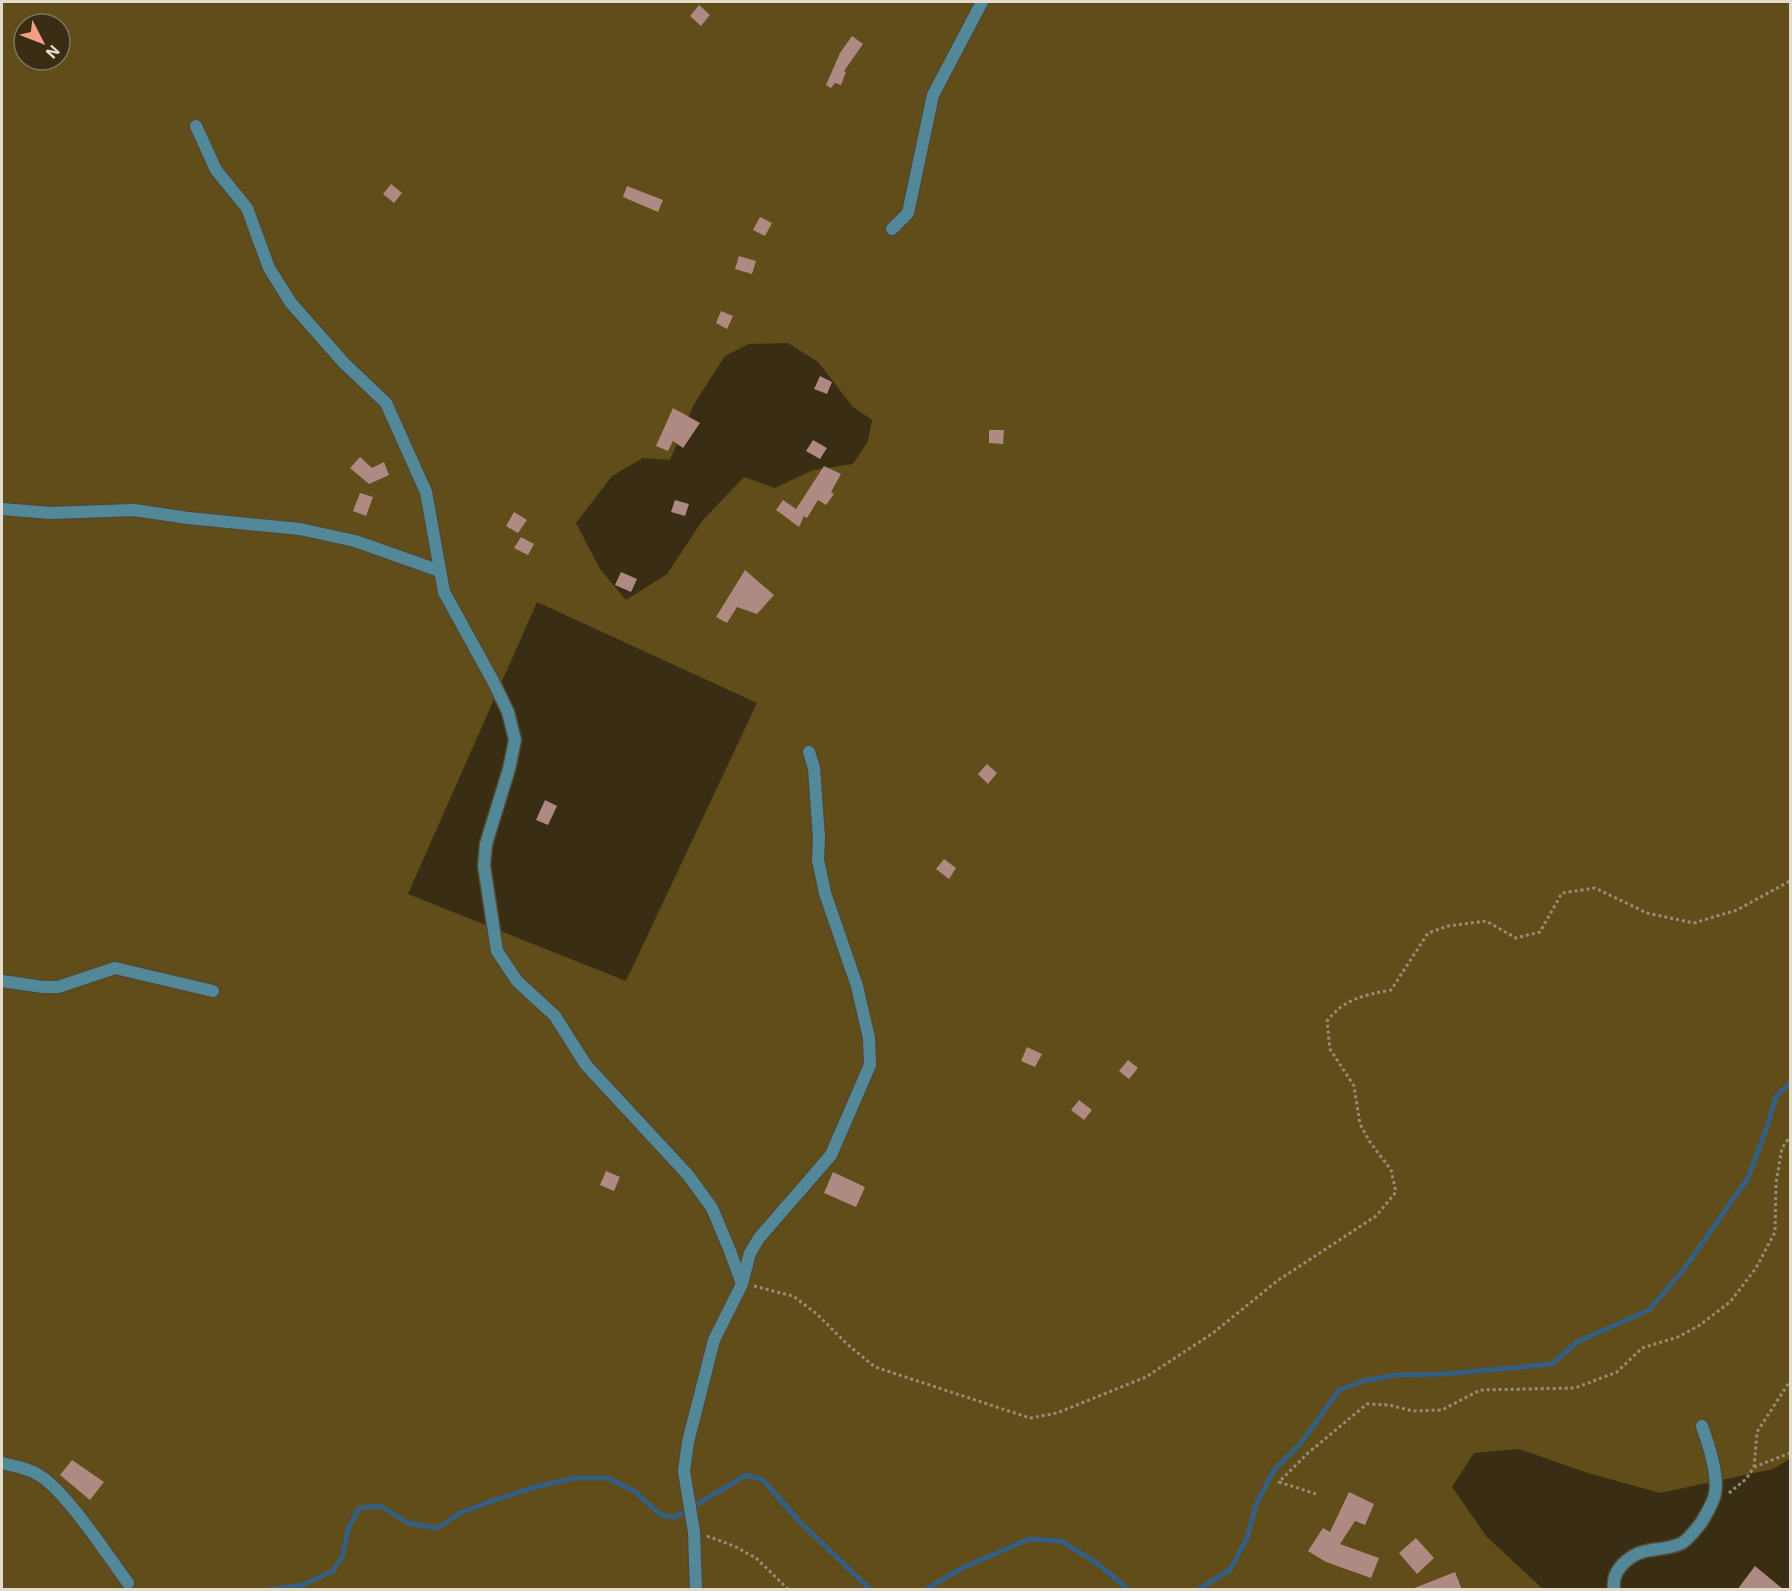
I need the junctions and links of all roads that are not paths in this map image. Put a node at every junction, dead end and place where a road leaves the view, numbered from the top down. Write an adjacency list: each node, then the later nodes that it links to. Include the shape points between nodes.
1 (982, 2): 3 (street, via 933,95 908,213)
2 (195, 126): 5 (street, via 216,170 247,208 269,268 291,303 386,403 426,492)
3 (892, 229)
4 (2, 509): 5 (street, via 51,513 134,510 300,529 355,541)
5 (440, 571): 9 (street, via 444,592 508,712 515,740 486,844 484,866 497,951 517,981 555,1016 586,1065 688,1175 712,1208)
6 (809, 752): 9 (street, via 814,768 818,860 857,986 869,1038 870,1065 831,1155 759,1238 750,1253)
7 (2, 981): 8 (street, via 57,987 115,968)
8 (213, 991)
9 (742, 1284): 13 (street, via 714,1340 688,1442 684,1471 694,1532)
10 (1702, 1426): 14 (street, via 1714,1475 1715,1494 1707,1512 1684,1541 1640,1551 1629,1558 1616,1572)
11 (2, 1463): 12 (street, via 37,1474 54,1487)
12 (128, 1583)
13 (696, 1590)
14 (1614, 1590)

